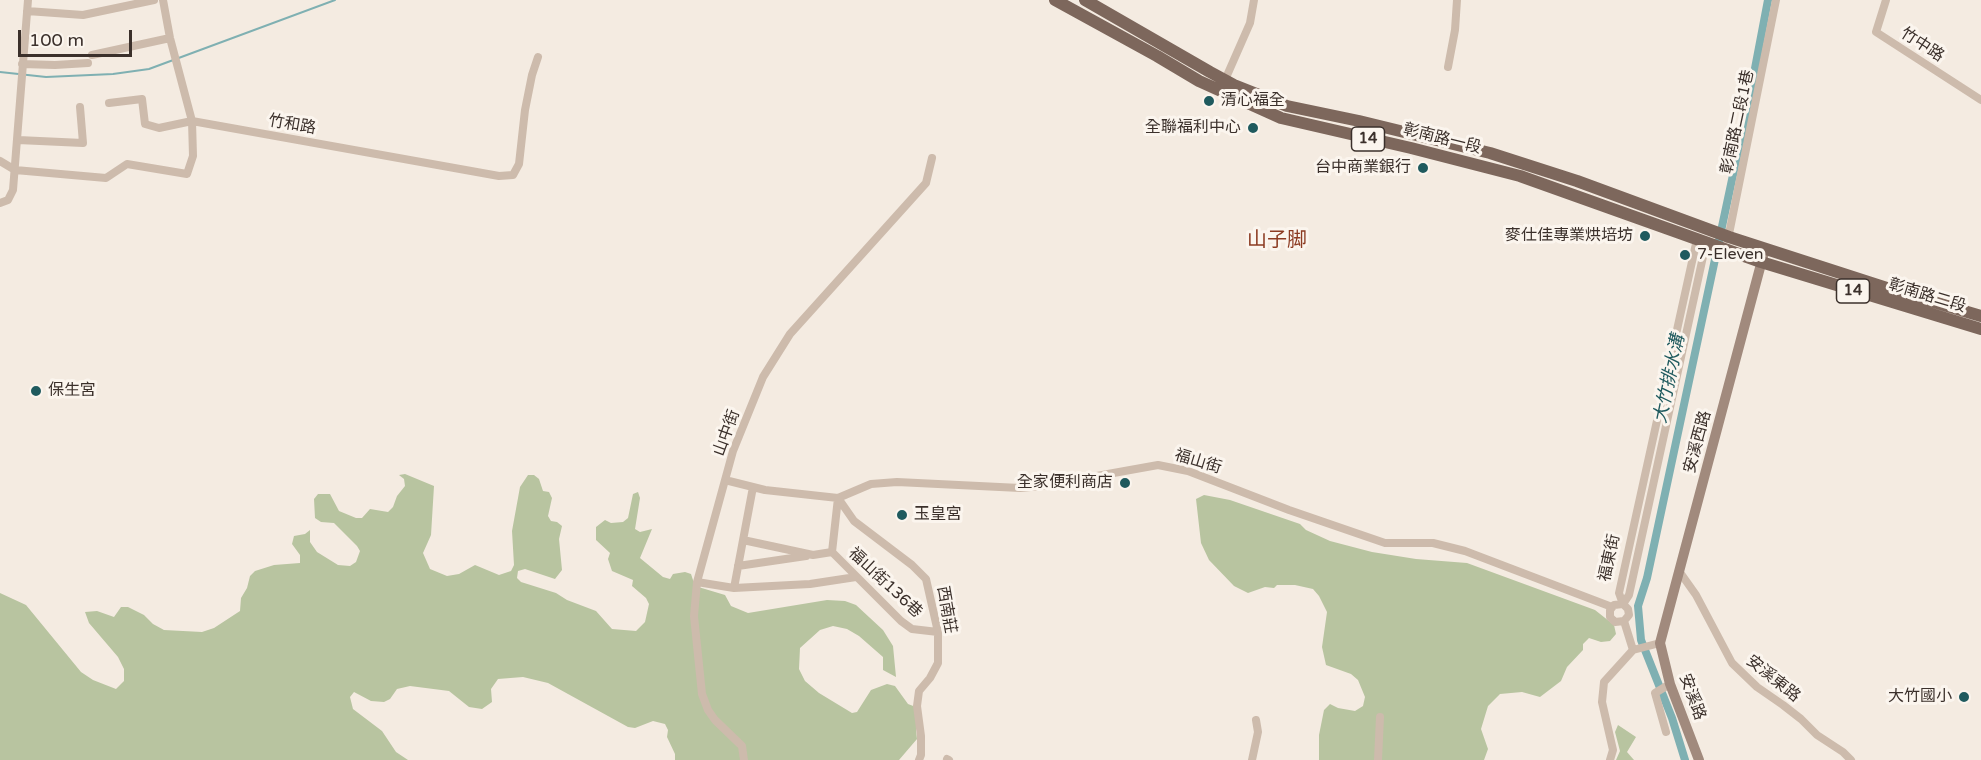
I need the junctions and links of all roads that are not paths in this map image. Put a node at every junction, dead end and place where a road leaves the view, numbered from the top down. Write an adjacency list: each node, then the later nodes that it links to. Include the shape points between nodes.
1 (28, 0): 10 (street)
2 (154, 0): 10 (street, via 83,15)
3 (163, 0): 11 (street)
4 (1055, 0): 27 (main road, 彰南路一段 / 14, via 1198,81 1281,118 1520,176)
5 (1085, 0): 15 (main road, 彰南路一段 / 14)
6 (1254, 0): 15 (street, via 1250,23)
7 (1457, 0): 13 (street)
8 (1776, 0): 26 (street, 彰南路二段1巷)
9 (1886, 0): 16 (street, 竹中路, via 1876,32)
10 (27, 11): 14 (street)
11 (170, 38): 14 (street, via 90,59); 19 (street)
12 (538, 57): 19 (street, 竹和路, via 525,110 519,164 513,175 499,176)
13 (1449, 68)
14 (22, 71): 20 (street)
15 (1225, 80): 25 (main road, 彰南路一段 / 14, via 1287,106 1490,153)
16 (1981, 100)
17 (109, 103): 19 (street, via 142,99 145,124 159,128)
18 (80, 107): 20 (street, via 83,142)
19 (192, 121): 23 (street, via 193,156 187,174 126,164 106,178)
20 (18, 140): 23 (street)
21 (932, 159): 41 (street, 山中街, via 926,183 790,334 763,377)
22 (0, 161): 23 (street)
23 (15, 170): 24 (street, via 14,190 8,200)
24 (0, 203)
25 (1706, 229): 26 (main road, 14); 27 (main road)
26 (1729, 237): 28 (main road, 彰南路二段 / 14); 29 (street, 彰南路二段1巷)
27 (1701, 241): 29 (main road, 14); 31 (street, 福東街); 32 (street, 福東街)
28 (1765, 249): 30 (street, 安溪西路); 35 (main road, 彰南路二段 / 14)
29 (1726, 250): 30 (main road, 彰南路二段 / 14)
30 (1761, 262): 36 (main road, 彰南路二段 / 14); 48 (street, 安溪西路)
31 (1688, 282): 32 (street); 33 (street, 福東街)
32 (1697, 284): 34 (street, 福東街)
33 (1681, 311): 34 (street); 37 (street, 福東街)
34 (1691, 313): 38 (street, 福東街)
35 (1981, 316)
36 (1981, 329)
37 (1670, 361): 38 (street); 39 (street, 福東街)
38 (1680, 364): 40 (street, 福東街)
39 (1657, 423): 40 (street); 52 (street, 福東街, via 1619,593)
40 (1666, 425): 52 (street, 福東街, via 1629,595)
41 (725, 480): 42 (street, 福山街); 50 (street, 山中街)
42 (753, 487): 43 (street, 福山街); 44 (street)
43 (838, 498): 45 (street, 福山街136巷); 53 (street, 福山街, via 871,484 1020,488 1158,465 1188,471 1385,543 1433,543 1465,551); 55 (street, 西南莊, via 854,521 926,579)
44 (743, 540): 46 (street); 47 (street)
45 (832, 552): 46 (street); 49 (street, 福山街136巷)
46 (813, 555): 47 (street)
47 (738, 566): 51 (street)
48 (1679, 571): 56 (street, 安溪西路); 68 (street, 安溪東路, via 1732,663)
49 (856, 577): 51 (street); 55 (street, 福山街136巷, via 912,629)
50 (697, 582): 51 (street); 62 (street, 山中街, via 694,616 702,694 715,720 742,746)
51 (734, 588)
52 (1623, 604): 53 (street); 54 (street, 福山街, via 1629,612)
53 (1612, 607): 54 (street, 福山街, via 1612,620)
54 (1624, 621): 57 (street, 福山街)
55 (939, 632): 63 (street, 西南莊, via 938,663 919,691)
56 (1660, 643): 57 (street); 58 (street, 安溪路)
57 (1633, 650): 66 (street, via 1604,682 1602,702 1613,750)
58 (1669, 685): 61 (street, via 1655,693); 67 (street, 安溪路)
59 (1380, 717): 65 (street)
60 (1256, 720): 64 (street, via 1258,732)
61 (1666, 732)
62 (744, 760)
63 (919, 760)
64 (1252, 760)
65 (1378, 760)
66 (1610, 760)
67 (1699, 760)
68 (1851, 760)

